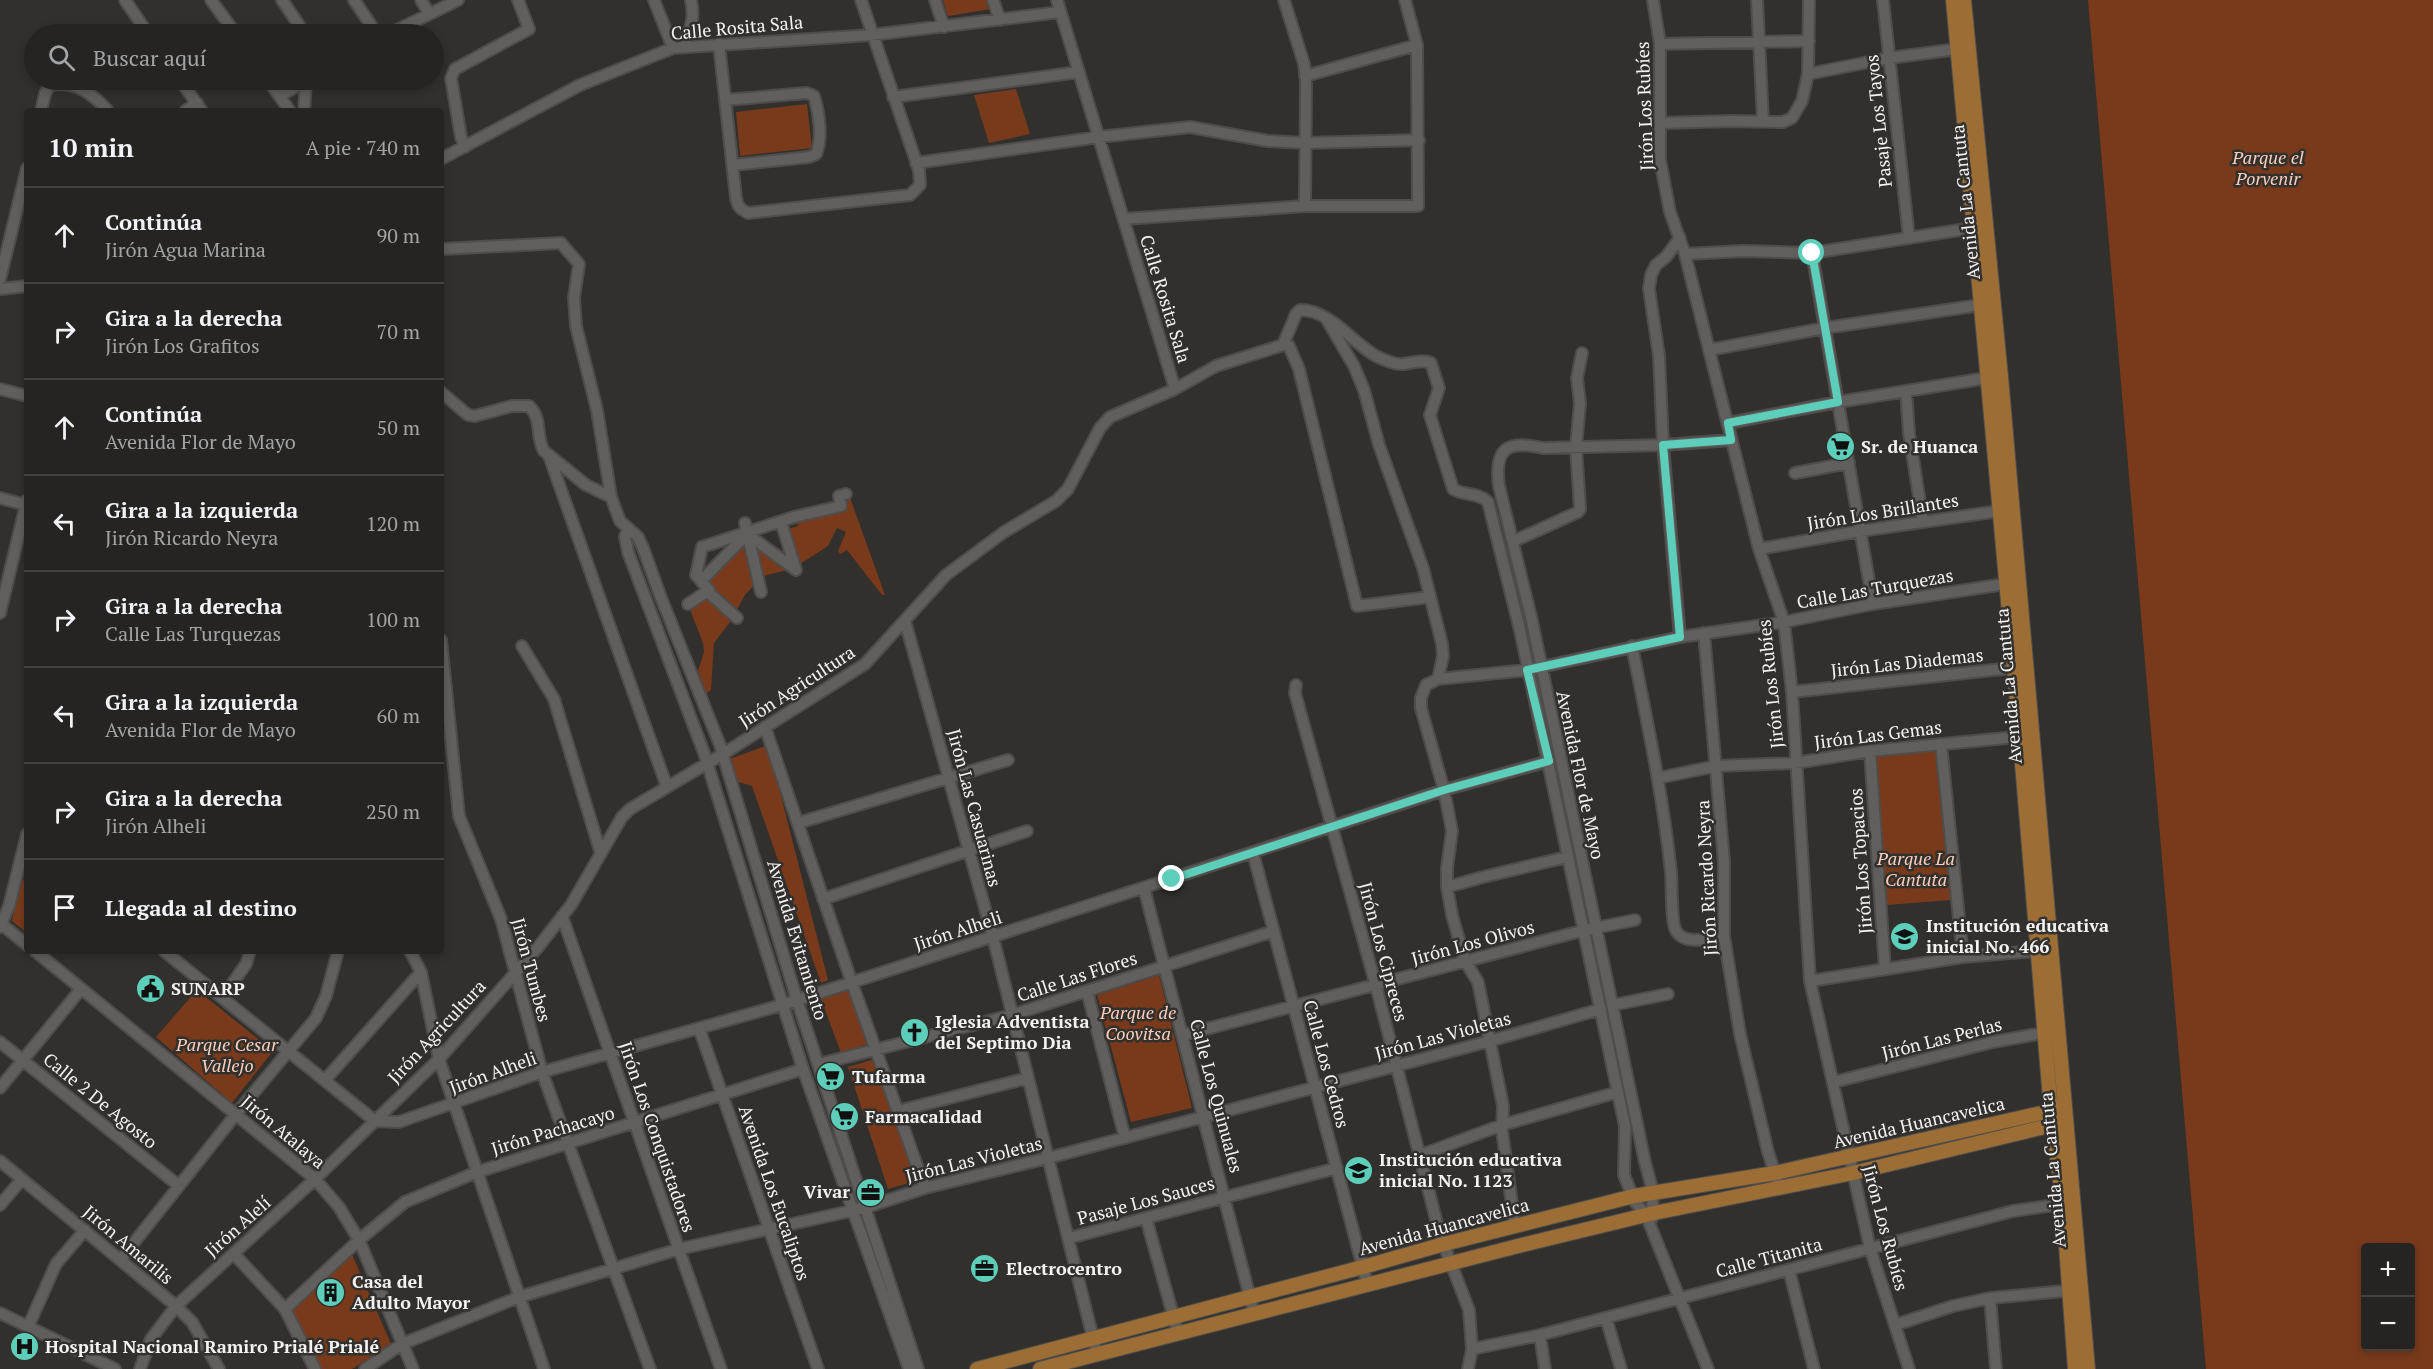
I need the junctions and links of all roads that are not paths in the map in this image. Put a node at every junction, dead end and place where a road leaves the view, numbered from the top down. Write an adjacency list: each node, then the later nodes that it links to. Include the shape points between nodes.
1 (125, 0): 25 (street)
2 (211, 0): 26 (street)
3 (282, 0): 27 (street)
4 (354, 0): 28 (street)
5 (421, 0): 23 (street)
6 (458, 0): 23 (street)
7 (518, 0): 62 (street, via 529,29 454,69 451,78)
8 (654, 0): 37 (street)
9 (691, 0): 37 (street, via 692,28)
10 (861, 0): 31 (street)
11 (935, 0): 30 (street)
12 (993, 0): 24 (street)
13 (1057, 0): 22 (street, Calle Rosita Sala)
14 (1284, 0): 42 (street)
15 (1405, 0): 35 (street)
16 (1653, 0): 36 (street, Jirón Los Rubíes)
17 (1757, 0): 33 (street)
18 (1809, 0): 32 (street)
19 (1883, 0): 39 (street, Pasaje Los Tayos)
20 (1953, 0): 38 (main road, Avenida La Cantuta)
21 (1964, 0): 38 (main road, Avenida La Cantuta)
22 (1060, 12): 24 (street, Calle Rosita Sala); 40 (street, Calle Rosita Sala)
23 (429, 13): 29 (street)
24 (1000, 20): 30 (street, Calle Rosita Sala)
25 (141, 24)
26 (229, 24)
27 (298, 24)
28 (370, 24)
29 (408, 24)
30 (944, 27): 31 (street, Calle Rosita Sala)
31 (872, 35): 34 (street, Calle Rosita Sala); 50 (street)
32 (1809, 40): 33 (street); 41 (street)
33 (1758, 41): 36 (street); 57 (street)
34 (719, 44): 37 (street, Calle Rosita Sala); 51 (street)
35 (1417, 45): 42 (street); 60 (street)
36 (1660, 45): 58 (street, Jirón Los Rubíes)
37 (677, 47): 62 (street, Calle Rosita Sala, via 580,85)
38 (1964, 49): 39 (street); 69 (main road, Avenida La Cantuta)
39 (1889, 58): 41 (street); 71 (street, Pasaje Los Tayos)
40 (1079, 72): 50 (street); 59 (street, Calle Rosita Sala)
41 (1808, 74): 57 (street, via 1802,100 1792,118 1783,122)
42 (1305, 76): 61 (street)
43 (47, 90): 53 (street)
44 (85, 90): 54 (street)
45 (187, 90): 52 (street)
46 (276, 90): 49 (street)
47 (290, 90): 49 (street)
48 (306, 90): 56 (street)
49 (280, 96): 55 (street)
50 (893, 97): 64 (street)
51 (726, 100): 65 (street); 65 (street, via 807,93 817,103 820,146 816,154)
52 (200, 107)
53 (42, 108)
54 (105, 108)
55 (288, 108)
56 (304, 108)
57 (1763, 121): 58 (street)
58 (1661, 123): 70 (street, Jirón Los Rubíes, via 1660,160 1670,212)
59 (1099, 137): 61 (street, via 1190,127 1268,141); 64 (street); 68 (street, Calle Rosita Sala)
60 (1419, 140): 61 (street); 67 (street, via 1418,206)
61 (1305, 143): 67 (street)
62 (465, 147): 63 (street, Calle Rosita Sala)
63 (444, 158)
64 (916, 163): 65 (street, via 920,185 910,195 748,213 738,207)
65 (732, 165)
66 (24, 180): 75 (street)
67 (1305, 206): 68 (street)
68 (1124, 219): 86 (street, Calle Rosita Sala)
69 (1981, 227): 71 (street); 78 (main road, Avenida La Cantuta)
70 (1680, 238): 74 (street, Jirón Los Rubíes); 93 (street, via 1656,265 1649,289 1659,356)
71 (1909, 238): 73 (street)
72 (444, 249): 99 (street, Avenida Evitamiento, via 561,243 579,264 574,298 576,326 597,410)
73 (1812, 253): 74 (street); 80 (street)
74 (1685, 254): 82 (street, Jirón Los Rubíes)
75 (0, 279)
76 (24, 286): 77 (street)
77 (0, 289)
78 (1988, 304): 80 (street); 84 (main road, Avenida La Cantuta)
79 (1326, 318): 81 (street, via 1300,310); 115 (street, via 1364,390); 129 (street, Avenida Flor de Mayo, via 1375,356 1399,364 1431,363 1439,388 1430,415 1453,489 1484,497 1488,502)
80 (1825, 328): 82 (street); 90 (street)
81 (1284, 345): 86 (street, Jirón Agricultura, via 1216,366); 115 (street, via 1291,348 1299,369 1357,606)
82 (1709, 350): 91 (street, Jirón Los Rubíes)
83 (1582, 353): 94 (street, via 1577,378 1580,403)
84 (1994, 377): 87 (street); 102 (main road, Avenida La Cantuta)
85 (0, 388): 88 (street)
86 (1175, 388): 120 (street, Jirón Agricultura, via 1110,417 1095,437 1074,481 1056,501 1004,532 946,575)
87 (1906, 391): 90 (street); 105 (street)
88 (24, 395)
89 (444, 395): 95 (street, via 468,415 475,416 512,406 529,406 536,414 542,448)
90 (1838, 402): 91 (street); 96 (street)
91 (1728, 423): 92 (street, Jirón Los Rubíes)
92 (1731, 440): 93 (street, Avenida Flor de Mayo); 110 (street, Jirón Los Rubíes)
93 (1663, 445): 94 (street, Avenida Flor de Mayo); 123 (street)
94 (1576, 447): 109 (street, via 1580,509); 109 (street, Avenida Flor de Mayo, via 1526,444 1510,446 1499,455 1498,486)
95 (549, 456): 99 (street, via 586,485); 145 (street)
96 (1849, 463): 97 (street); 108 (street)
97 (1795, 473)
98 (846, 494): 104 (street, via 839,496 841,506)
99 (610, 497): 106 (street, Avenida Evitamiento, via 620,521)
100 (0, 498): 101 (street)
101 (24, 502)
102 (2005, 510): 105 (street, Jirón Los Brillantes); 112 (main road, Avenida La Cantuta)
103 (24, 515): 118 (street)
104 (781, 522): 107 (street, via 796,570); 111 (street, via 702,547 696,575)
105 (1923, 522): 108 (street, Jirón Los Brillantes)
106 (628, 529): 137 (street, Avenida Evitamiento, via 643,548); 140 (street, Avenida Evitamiento, via 628,552)
107 (746, 529): 111 (street); 114 (street)
108 (1860, 531): 110 (street, Jirón Los Brillantes); 117 (street)
109 (1514, 541): 126 (street, Avenida Flor de Mayo)
110 (1759, 549): 121 (street, Jirón Los Rubíes)
111 (701, 581): 113 (street)
112 (2012, 583): 117 (street, Calle Las Turquezas); 127 (main road, Avenida La Cantuta)
113 (707, 591): 116 (street); 119 (street)
114 (761, 592)
115 (1430, 597): 130 (street, via 1442,644)
116 (688, 603)
117 (1873, 604): 121 (street, Calle Las Turquezas)
118 (0, 613)
119 (737, 618)
120 (905, 621): 133 (street, Jirón Agricultura, via 865,664); 143 (street, Jirón Las Casuarinas)
121 (1784, 622): 122 (street, Calle Las Turquezas); 132 (street, Jirón Los Rubíes)
122 (1704, 633): 123 (street, Calle Las Turquezas); 142 (street, Jirón Ricardo Neyra)
123 (1680, 637): 125 (street, Calle Las Turquezas)
124 (522, 646): 153 (street, via 554,699)
125 (1632, 646): 126 (street, Calle Las Turquezas); 144 (street)
126 (1541, 667): 129 (street, Calle Las Turquezas); 161 (street, Avenida Flor de Mayo)
127 (2020, 667): 132 (street, Jirón Las Diademas); 134 (main road, Avenida La Cantuta)
128 (444, 669): 178 (street, Jirón Tumbes, via 459,816 501,919)
129 (1527, 670): 130 (street, Calle Las Turquezas); 139 (street, Avenida Flor de Mayo)
130 (1438, 679): 146 (street, via 1423,691 1421,708)
131 (1296, 685): 148 (street, Jirón Los Cipreces)
132 (1792, 692): 141 (street, Jirón Los Rubíes)
133 (765, 727): 137 (street, Jirón Agricultura); 147 (street)
134 (2025, 736): 135 (street, Jirón Las Gemas); 167 (main road, Avenida La Cantuta)
135 (1941, 744): 136 (street, Jirón Las Gemas); 173 (street)
136 (1869, 751): 141 (street, Jirón Las Gemas); 176 (street, Jirón Los Topacios)
137 (723, 754): 140 (street, Jirón Agricultura); 186 (street, Avenida Evitamiento)
138 (1008, 760): 143 (street)
139 (1549, 761): 146 (street, Jirón Alheli); 154 (street, Avenida Flor de Mayo)
140 (706, 763): 145 (street, Jirón Agricultura); 187 (street, Avenida Evitamiento)
141 (1795, 763): 142 (street, Jirón Las Gemas); 179 (street, Jirón Los Rubíes)
142 (1716, 766): 144 (street, Jirón Las Gemas); 164 (street, Jirón Ricardo Neyra, via 1724,862)
143 (949, 778): 147 (street); 151 (street, Jirón Las Casuarinas)
144 (1658, 778): 164 (street, via 1674,928 1686,939)
145 (667, 787): 153 (street, Jirón Agricultura, via 622,817)
146 (1444, 790): 148 (street, Jirón Alheli); 155 (street, via 1452,831)
147 (798, 823): 157 (street)
148 (1332, 827): 152 (street, Jirón Alheli); 181 (street, Jirón Los Cipreces)
149 (1027, 831): 151 (street)
150 (24, 846): 160 (street, via 9,906)
151 (969, 850): 157 (street); 165 (street, Jirón Las Casuarinas)
152 (1253, 853): 156 (street, Jirón Alheli); 163 (street, Calle Los Cedros)
153 (601, 854): 158 (street, Jirón Agricultura)
154 (1567, 857): 155 (street); 162 (street, Avenida Flor de Mayo)
155 (1448, 887): 174 (street)
156 (1144, 888): 165 (street, Jirón Alheli); 175 (street, Calle Los Quinuales)
157 (823, 899): 180 (street)
158 (562, 916): 178 (street, Jirón Agricultura); 199 (street, Jirón Los Conquistadores)
159 (1635, 920): 161 (street, Jirón Los Olivos)
160 (0, 925): 166 (street)
161 (1597, 929): 162 (street, Jirón Los Olivos); 188 (street, Avenida Flor de Mayo)
162 (1585, 930): 174 (street, Jirón Los Olivos); 190 (street, Avenida Flor de Mayo)
163 (1274, 931): 175 (street, Calle Las Flores); 189 (street, Calle Los Cedros)
164 (1724, 936): 229 (street, Jirón Ricardo Neyra, via 1740,1034)
165 (993, 937): 180 (street, Jirón Alheli); 191 (street, Jirón Las Casuarinas)
166 (24, 943)
167 (2045, 950): 173 (street); 193 (main road, Avenida La Cantuta)
168 (39, 954): 182 (street, Jirón Atalaya)
169 (168, 954): 185 (street)
170 (249, 954): 185 (street)
171 (337, 954): 197 (street, via 322,1010)
172 (412, 954): 177 (street)
173 (1963, 957): 176 (street)
174 (1465, 961): 181 (street, Jirón Los Olivos); 195 (street, via 1478,982)
175 (1165, 967): 183 (street, Calle Las Flores); 194 (street, Calle Los Quinuales)
176 (1885, 969): 179 (street)
177 (421, 972): 200 (street); 207 (street)
178 (514, 972): 200 (street, Jirón Agricultura); 205 (street, Jirón Tumbes)
179 (1810, 981): 208 (street, Jirón Los Rubíes)
180 (852, 983): 186 (street, Jirón Alheli); 198 (street)
181 (1376, 986): 189 (street, Jirón Los Olivos); 203 (street, Jirón Los Cipreces)
182 (81, 989): 201 (street); 215 (street, Jirón Atalaya)
183 (1088, 992): 191 (street, Calle Las Flores); 221 (street)
184 (1668, 994): 188 (street)
185 (223, 997): 197 (street)
186 (797, 1000): 187 (street, Jirón Alheli); 202 (street, Avenida Evitamiento)
187 (782, 1005): 192 (street, Jirón Alheli); 204 (street, Avenida Evitamiento)
188 (1613, 1005): 236 (street, Avenida Flor de Mayo)
189 (1294, 1006): 194 (street, Jirón Los Olivos); 210 (street, Calle Los Cedros)
190 (1601, 1009): 195 (street, Jirón Las Violetas); 211 (street, Avenida Flor de Mayo)
191 (1012, 1015): 198 (street, Calle Las Flores); 206 (street, Jirón Las Casuarinas)
192 (699, 1028): 199 (street, Jirón Alheli); 212 (street, Avenida Los Eucaliptos)
193 (2052, 1032): 208 (street, Jirón Las Perlas, via 1993,1042); 216 (main road, Avenida La Cantuta)
194 (1183, 1035): 217 (street, Calle Los Quinuales)
195 (1490, 1041): 203 (street, Jirón Las Violetas); 220 (street, via 1503,1106)
196 (0, 1042): 201 (street, Calle 2 De Agosto)
197 (288, 1050): 207 (street); 215 (street)
198 (876, 1050): 202 (street, Calle Las Flores); 214 (street)
199 (610, 1053): 205 (street, Jirón Alheli); 219 (street, Jirón Los Conquistadores)
200 (439, 1059): 213 (street); 218 (street, Jirón Agricultura)
201 (23, 1060): 209 (street); 233 (street, Calle 2 De Agosto)
202 (819, 1064): 241 (street, Avenida Evitamiento)
203 (1396, 1066): 210 (street, Jirón Las Violetas); 223 (street, Jirón Los Cipreces)
204 (803, 1069): 212 (street, Jirón Pachacayo); 242 (street, Avenida Evitamiento)
205 (542, 1072): 213 (street, Jirón Alheli); 222 (street, Jirón Tumbes)
206 (1028, 1078): 214 (street); 225 (street, Jirón Las Casuarinas)
207 (325, 1080): 218 (street)
208 (1834, 1082): 224 (street, Jirón Los Rubíes)
209 (0, 1088)
210 (1315, 1088): 217 (street, Jirón Las Violetas); 227 (street, Calle Los Cedros)
211 (1618, 1092): 220 (street); 237 (street, Avenida Flor de Mayo, via 1626,1141 1624,1175)
212 (722, 1095): 219 (street, Jirón Pachacayo); 247 (street, Avenida Los Eucaliptos)
213 (454, 1105): 218 (street, Jirón Alheli, via 399,1122); 228 (street)
214 (898, 1111): 234 (street)
215 (236, 1114): 232 (street, Jirón Atalaya); 233 (street)
216 (2059, 1116): 224 (main road, Avenida Huancavelica); 230 (main road, Avenida Huancavelica); 239 (main road, Avenida La Cantuta)
217 (1204, 1117): 221 (street, Jirón Las Violetas); 238 (street, Calle Los Quinuales)
218 (375, 1121): 232 (street, Jirón Alelí)
219 (634, 1123): 222 (street, Jirón Pachacayo); 252 (street, Jirón Los Conquistadores)
220 (1502, 1125): 223 (street); 245 (street)
221 (1125, 1138): 225 (street, Jirón Las Violetas)
222 (568, 1144): 228 (street, Jirón Pachacayo); 257 (street, Jirón Tumbes)
223 (1418, 1156): 250 (street, Jirón Los Cipreces)
224 (1850, 1157): 229 (main road, Avenida Huancavelica); 230 (street, Jirón Los Rubíes)
225 (1048, 1158): 234 (street, Jirón Las Violetas); 248 (street, Jirón Las Casuarinas)
226 (0, 1161): 231 (street, Jirón Amarilis)
227 (1337, 1168): 238 (street, Pasaje Los Sauces); 256 (street, Calle Los Cedros)
228 (477, 1172): 249 (street, Jirón Pachacayo, via 405,1202); 262 (street)
229 (1774, 1173): 235 (street, Jirón Ricardo Neyra); 236 (main road, Avenida Huancavelica)
230 (1853, 1173): 235 (main road, Avenida Huancavelica); 251 (street, Jirón Los Rubíes)
231 (22, 1179): 240 (street); 246 (street, Jirón Amarilis)
232 (315, 1179): 249 (street, Jirón Atalaya, via 339,1207); 253 (street, Jirón Alelí)
233 (179, 1186): 254 (street)
234 (925, 1188): 241 (street, Jirón Las Violetas)
235 (1780, 1188): 244 (main road, Avenida Huancavelica)
236 (1653, 1192): 237 (main road, Avenida Huancavelica); 244 (street, Avenida Flor de Mayo)
237 (1634, 1196): 244 (street, Avenida Flor de Mayo); 245 (main road, Avenida Huancavelica)
238 (1225, 1197): 243 (street, Pasaje Los Sauces); 261 (street, Calle Los Quinuales)
239 (2068, 1204): 251 (street, Calle Titanita, via 2013,1211); 260 (main road, Avenida La Cantuta)
240 (0, 1205)
241 (864, 1208): 242 (street, Jirón Las Violetas); 290 (street, Avenida Evitamiento)
242 (852, 1211): 247 (street, Jirón Las Violetas); 289 (street, Avenida Evitamiento)
243 (1146, 1218): 248 (street, Pasaje Los Sauces); 269 (street)
244 (1650, 1218): 255 (main road, Avenida Huancavelica); 263 (street, Avenida Flor de Mayo)
245 (1515, 1227): 250 (main road, Avenida Huancavelica)
246 (85, 1230): 254 (street, Jirón Amarilis); 272 (street, via 56,1264)
247 (769, 1230): 252 (street, Jirón Las Violetas); 288 (street, Avenida Los Eucaliptos)
248 (1069, 1238): 275 (street, Jirón Las Casuarinas)
249 (359, 1240): 266 (street, Jirón Pachacayo); 276 (street, Jirón Atalaya)
250 (1444, 1244): 255 (street, Jirón Los Cipreces); 256 (main road, Avenida Huancavelica)
251 (1870, 1248): 258 (street, Calle Titanita); 271 (street, Jirón Los Rubíes)
252 (679, 1249): 257 (street, Jirón Las Violetas); 287 (street, Jirón Los Conquistadores)
253 (234, 1254): 265 (street, Jirón Alelí); 266 (street)
254 (121, 1259): 265 (street, Jirón Amarilis)
255 (1452, 1262): 259 (main road, Avenida Huancavelica); 277 (street, Jirón Los Cipreces, via 1469,1310)
256 (1363, 1267): 259 (street, Calle Los Cedros); 261 (main road, Avenida Huancavelica)
257 (614, 1269): 262 (street, Jirón Las Violetas); 286 (street, Jirón Tumbes)
258 (1789, 1270): 263 (street, Calle Titanita); 297 (street)
259 (1367, 1283): 267 (main road, Avenida Huancavelica)
260 (2075, 1290): 264 (street); 300 (main road, Avenida La Cantuta); 301 (main road, Avenida La Cantuta)
261 (1251, 1296): 267 (street, Calle Los Quinuales); 269 (main road, Avenida Huancavelica)
262 (519, 1297): 276 (street, Jirón Las Violetas); 285 (street)
263 (1679, 1298): 270 (street, Calle Titanita); 296 (street, Avenida Flor de Mayo)
264 (1990, 1298): 271 (street); 299 (street)
265 (176, 1306): 280 (street, Jirón Alelí, via 151,1339); 281 (street, Jirón Amarilis, via 192,1322)
266 (285, 1309): 282 (street)
267 (1254, 1313): 273 (main road, Avenida Huancavelica)
268 (0, 1314): 272 (street)
269 (1175, 1318): 273 (street); 275 (main road, Avenida Huancavelica)
270 (1606, 1318): 274 (street, Calle Titanita); 295 (street)
271 (1894, 1324): 298 (street, Jirón Los Rubíes)
272 (28, 1327): 279 (street)
273 (1178, 1333): 278 (main road, Avenida Huancavelica)
274 (1540, 1335): 277 (street, Calle Titanita); 294 (street)
275 (1094, 1338): 278 (street, Jirón Las Casuarinas); 291 (main road, Avenida Huancavelica)
276 (402, 1344): 283 (street, Jirón Las Violetas); 284 (street, Jirón Atalaya)
277 (1472, 1349): 293 (street, Jirón Los Cipreces)
278 (1097, 1354): 292 (main road, Avenida Huancavelica)
279 (115, 1369)
280 (140, 1369)
281 (219, 1369)
282 (315, 1369)
283 (364, 1369)
284 (413, 1369)
285 (544, 1369)
286 (650, 1369)
287 (721, 1369)
288 (818, 1369)
289 (909, 1369)
290 (918, 1369)
291 (978, 1369)
292 (1040, 1369)
293 (1468, 1369)
294 (1545, 1369)
295 (1621, 1369)
296 (1708, 1369)
297 (1814, 1369)
298 (1909, 1369)
299 (1996, 1369)
300 (2075, 1369)
301 (2088, 1369)

